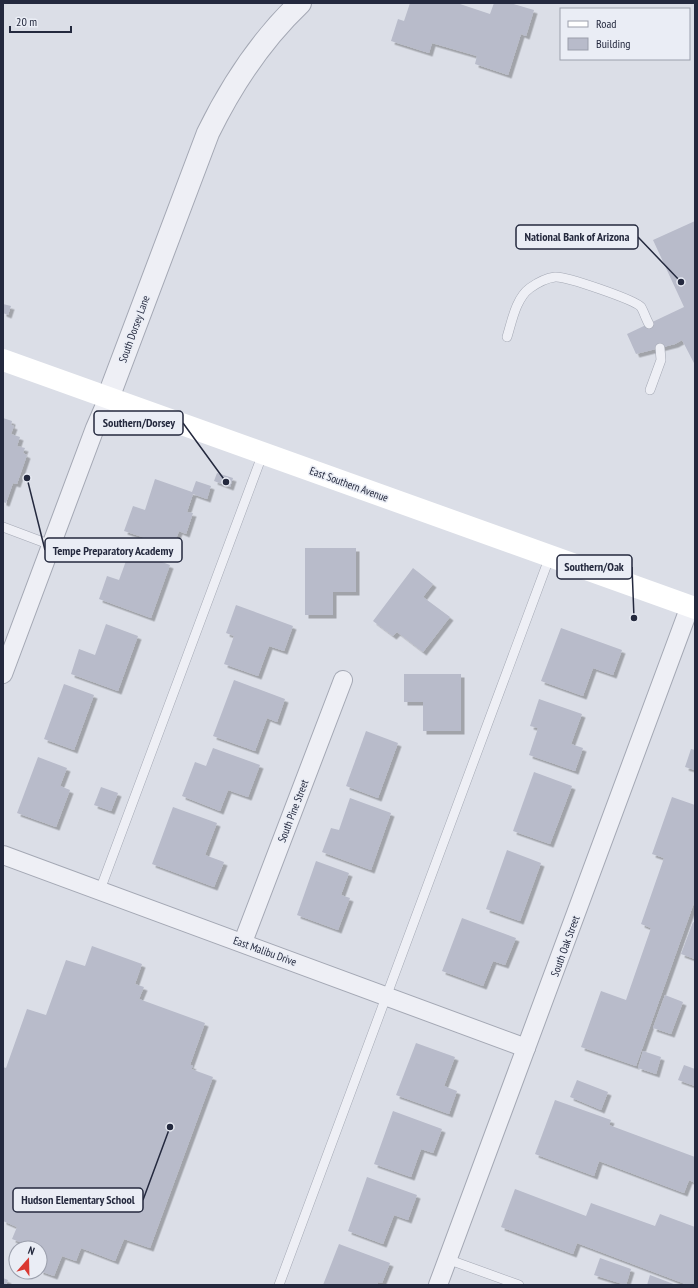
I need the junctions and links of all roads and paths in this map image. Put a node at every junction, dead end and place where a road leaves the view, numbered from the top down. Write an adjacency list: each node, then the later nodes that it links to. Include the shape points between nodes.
1 (300, 3): 7 (street, South Dorsey Lane, via 279,23 248,63 211,126)
2 (649, 324): 3 (lane, via 641,308 631,301 570,279 555,277 540,283 525,294)
3 (507, 337)
4 (660, 348): 6 (lane, via 661,360)
5 (3, 360): 7 (main road, East Southern Avenue)
6 (650, 390)
7 (108, 398): 8 (main road, East Southern Avenue); 10 (street, South Dorsey Lane)
8 (263, 454): 11 (main road, East Southern Avenue); 16 (lane)
9 (3, 527): 10 (lane)
10 (51, 545): 13 (street, South Dorsey Lane)
11 (550, 556): 12 (main road, East Southern Avenue); 18 (lane)
12 (693, 607): 19 (street, South Oak Street)
13 (3, 674)
14 (343, 680): 17 (street, South Pine Street)
15 (3, 855): 16 (street, East Malibu Drive)
16 (100, 890): 17 (street, East Malibu Drive)
17 (243, 942): 18 (street, East Malibu Drive)
18 (385, 996): 19 (street, East Malibu Drive); 21 (lane)
19 (526, 1048): 20 (street, South Oak Street)
20 (447, 1259): 22 (street, South Oak Street); 23 (lane)
21 (279, 1285)
22 (438, 1285)
23 (519, 1285)

